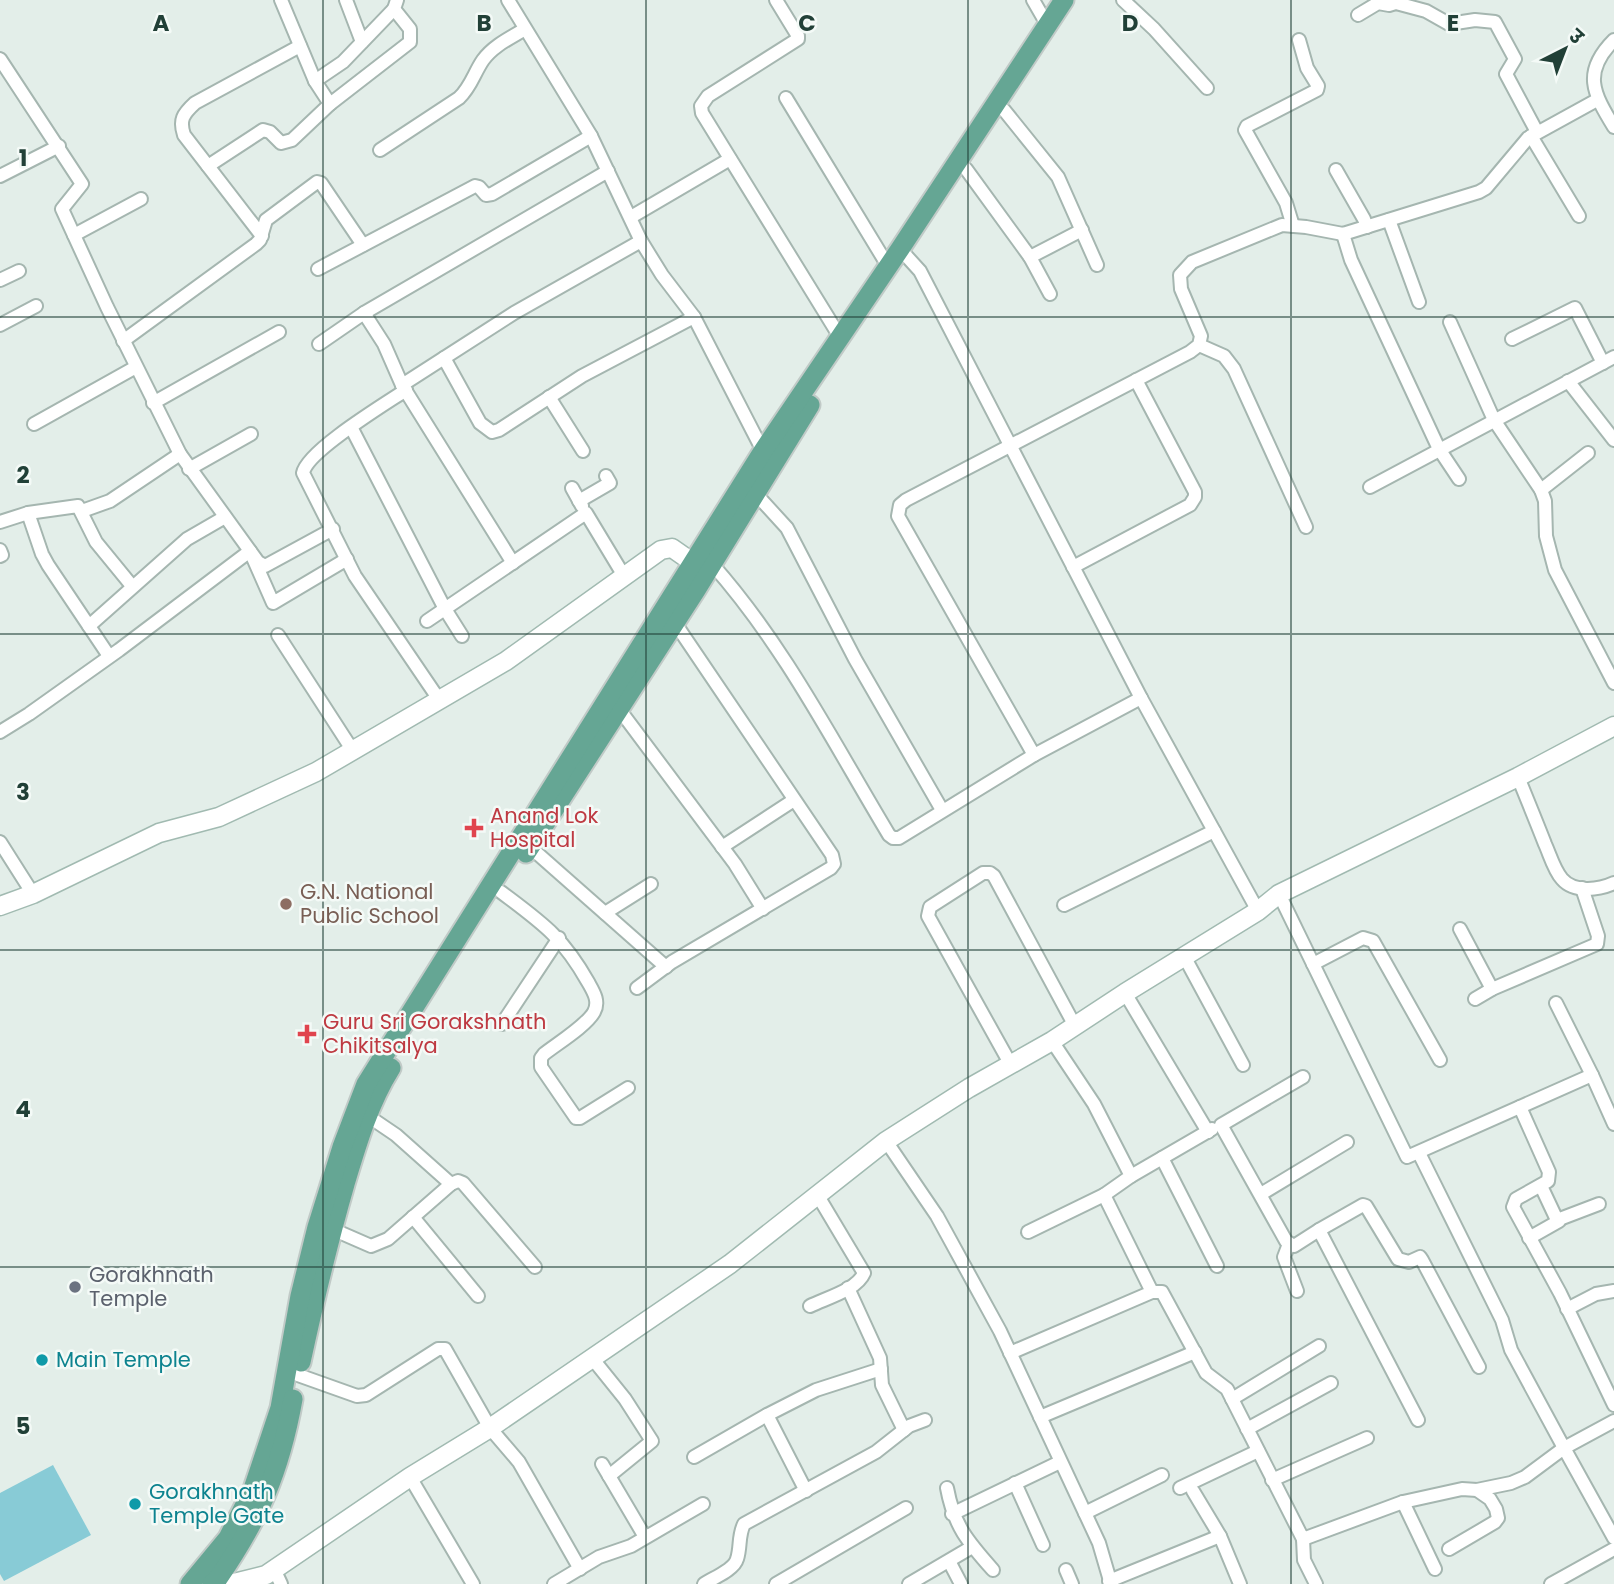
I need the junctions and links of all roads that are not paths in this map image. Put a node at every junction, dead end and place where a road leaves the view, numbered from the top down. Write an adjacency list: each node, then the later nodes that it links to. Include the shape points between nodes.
1 (281, 0): 17 (street)
2 (346, 0): 16 (street)
3 (508, 0): 13 (street)
4 (776, 0): 30 (street, via 798,39 708,96 701,106)
5 (1033, 0): 12 (street)
6 (1064, 0): 12 (main road)
7 (1074, 0): 24 (main road)
8 (1130, 1): 20 (street)
9 (1400, 1): 11 (street, via 1378,3); 26 (street, via 1449,24 1495,22 1516,59 1506,74)
10 (396, 5): 16 (street); 23 (street, via 410,29 411,42)
11 (1357, 15)
12 (1048, 26): 48 (main road)
13 (525, 29): 27 (street); 29 (street, via 489,53 459,98)
14 (1299, 40): 40 (street, via 1317,90 1245,130 1286,203)
15 (1614, 40): 22 (street, via 1595,64)
16 (362, 42): 19 (street)
17 (300, 46): 19 (street); 31 (street, via 184,113 184,135)
18 (0, 59): 28 (street)
19 (316, 81): 23 (street)
20 (1207, 88)
21 (786, 98): 51 (street)
22 (1597, 100): 25 (street); 26 (street)
23 (330, 104): 31 (street, via 292,140 281,143 263,130)
24 (1004, 110): 32 (main road); 42 (street, via 1058,177)
25 (1614, 127)
26 (1534, 134): 37 (street); 39 (street, via 1486,188)
27 (591, 136): 34 (street); 47 (street, via 492,194 475,187)
28 (59, 146): 35 (street); 44 (street, via 82,184 62,208)
29 (380, 150)
30 (730, 159): 38 (street); 63 (street)
31 (208, 166): 45 (street)
32 (966, 169): 48 (main road); 49 (street)
33 (1336, 170): 41 (street)
34 (608, 171): 38 (street); 58 (street)
35 (0, 176)
36 (141, 199): 44 (street)
37 (1579, 216)
38 (631, 217): 46 (street)
39 (1389, 220): 41 (street); 56 (street)
40 (1293, 226): 43 (street); 67 (street, via 1282,225 1185,268 1180,275 1181,289 1201,336)
41 (1367, 227): 43 (street)
42 (1082, 230): 49 (street); 50 (street)
43 (1343, 234): 82 (street)
44 (74, 235): 65 (street)
45 (262, 236): 47 (street, via 266,220 317,182); 65 (street)
46 (641, 241): 59 (street); 68 (street)
47 (363, 244): 52 (street)
48 (905, 253): 51 (main road); 81 (street, via 920,271); 93 (main road)
49 (1030, 257): 55 (street)
50 (1097, 265)
51 (888, 266): 63 (main road)
52 (318, 269)
53 (19, 271): 54 (street)
54 (0, 280)
55 (1050, 294)
56 (1419, 302)
57 (36, 306): 61 (street)
58 (364, 313): 66 (street); 73 (street)
59 (694, 317): 74 (street); 84 (street)
60 (1450, 321): 76 (street)
61 (0, 325)
62 (279, 332): 75 (street)
63 (840, 337): 84 (main road)
64 (1512, 339): 69 (street, via 1575,308)
65 (123, 341): 70 (street)
66 (319, 344)
67 (1199, 345): 71 (street); 100 (street, via 1224,356 1234,369)
68 (444, 358): 73 (street); 74 (street, via 480,423 492,432)
69 (1608, 360): 72 (street)
70 (136, 367): 75 (street); 77 (street)
71 (1136, 380): 81 (street); 109 (street, via 1195,497 1190,505)
72 (1568, 381): 76 (street); 80 (street)
73 (404, 388): 78 (street); 107 (street)
74 (549, 397): 83 (street)
75 (153, 403): 86 (street)
76 (1494, 420): 82 (street); 92 (street)
77 (34, 424)
78 (351, 427): 101 (street, via 308,460 303,473); 112 (street)
79 (251, 434): 87 (street)
80 (1614, 440)
81 (1011, 445): 109 (street); 126 (street, via 906,500 898,516)
82 (1438, 449): 89 (street); 90 (street)
83 (583, 451)
84 (763, 451): 106 (main road)
85 (1588, 453): 92 (street)
86 (180, 454): 87 (street); 95 (street, via 110,500)
87 (189, 469): 98 (street)
88 (606, 476): 94 (street, via 610,483)
89 (1459, 479)
90 (1370, 487)
91 (572, 488): 94 (street)
92 (1541, 490): 119 (street, via 1555,570)
93 (755, 493): 108 (main road); 129 (street, via 787,528 855,659)
94 (579, 501): 97 (street)
95 (82, 511): 96 (street, via 75,505); 111 (street, via 96,542)
96 (28, 513): 99 (street); 115 (street, via 42,554)
97 (586, 513): 107 (street); 110 (street)
98 (225, 517): 103 (street); 111 (street, via 187,539)
99 (0, 522)
100 (1306, 527)
101 (332, 528): 103 (street, via 265,566); 105 (street)
102 (0, 550): 104 (street)
103 (250, 551): 105 (street, via 273,603); 118 (street)
104 (0, 556)
105 (347, 559): 121 (street)
106 (692, 562): 110 (street, via 666,547); 249 (main road, via 362,1092 317,1227 280,1408 253,1489)
107 (513, 563): 112 (street)
108 (712, 564): 114 (main road); 129 (street, via 770,636 888,835 899,838)
109 (1073, 567): 120 (street)
110 (624, 576): 121 (street, via 506,661)
111 (132, 586): 115 (street)
112 (445, 609): 113 (street); 117 (street)
113 (427, 621)
114 (675, 623): 122 (main road); 128 (street)
115 (89, 626): 118 (street)
116 (278, 635): 125 (street)
117 (462, 636)
118 (109, 656): 124 (street)
119 (1614, 683)
120 (1141, 698): 126 (street); 130 (street)
121 (440, 701): 125 (street)
122 (619, 709): 132 (street); 133 (main road)
123 (1614, 726): 127 (street)
124 (0, 732)
125 (354, 751): 138 (street, via 219,817 159,833)
126 (1034, 755): 129 (street)
127 (1518, 777): 136 (street, via 1563,881); 139 (street)
128 (794, 800): 132 (street); 142 (street, via 834,864)
129 (942, 810)
130 (1214, 831): 140 (street); 143 (street)
131 (0, 842): 138 (street)
132 (722, 846): 142 (street)
133 (530, 847): 137 (main road); 144 (street)
134 (1614, 883): 136 (street, via 1602,889)
135 (651, 884): 144 (street)
136 (1582, 888): 151 (street, via 1597,944)
137 (501, 892): 146 (street); 165 (main road, via 379,1086)
138 (33, 894): 141 (street)
139 (1279, 894): 143 (street); 148 (street)
140 (1064, 905)
141 (0, 906)
142 (762, 909): 149 (street)
143 (1258, 911): 147 (street)
144 (605, 913): 149 (street)
145 (1460, 929): 151 (street)
146 (559, 938): 155 (street); 163 (street, via 597,1002 589,1018 544,1054 541,1067 576,1118)
147 (1184, 956): 152 (street); 160 (street)
148 (1313, 964): 158 (street, via 1363,938 1373,941); 171 (street, via 1404,1154)
149 (666, 967): 150 (street)
150 (637, 988)
151 (1492, 989): 153 (street)
152 (1125, 993): 156 (street); 168 (street)
153 (1475, 999)
154 (1556, 1003): 161 (street)
155 (502, 1024)
156 (1075, 1026): 157 (street); 159 (street, via 994,876 983,873 930,907 928,916)
157 (1052, 1041): 159 (street); 173 (street, via 1094,1104)
158 (1440, 1060)
159 (1011, 1065): 169 (street)
160 (1243, 1065)
161 (1592, 1075): 164 (street); 166 (street)
162 (1303, 1077): 167 (street)
163 (628, 1088)
164 (1520, 1108): 171 (street); 175 (street, via 1549,1172 1548,1181)
165 (368, 1116): 174 (street); 182 (main road)
166 (1614, 1124)
167 (1221, 1125): 168 (street); 176 (street)
168 (1208, 1132): 172 (street)
169 (886, 1141): 178 (street); 198 (street, via 937,1216)
170 (1347, 1142): 176 (street)
171 (1419, 1153): 215 (street, via 1502,1320 1511,1350)
172 (1162, 1158): 173 (street); 187 (street)
173 (1131, 1176): 177 (street)
174 (451, 1184): 180 (street); 188 (street, via 463,1183)
175 (1541, 1186): 181 (street); 185 (street, via 1513,1202)
176 (1261, 1194): 186 (street)
177 (1104, 1195): 184 (street); 192 (street)
178 (818, 1196): 189 (street, via 863,1267 863,1277); 199 (street, via 730,1265)
179 (1599, 1204): 181 (street)
180 (413, 1217): 182 (street, via 388,1240 371,1246); 193 (street)
181 (1559, 1221): 185 (street)
182 (332, 1229): 202 (main road)
183 (1319, 1230): 186 (street); 200 (street, via 1366,1206 1398,1259 1409,1262 1420,1257); 209 (street)
184 (1028, 1232)
185 (1530, 1238): 195 (street)
186 (1289, 1244): 190 (street, via 1284,1257)
187 (1217, 1266)
188 (535, 1267)
189 (848, 1288): 194 (street); 201 (street)
190 (1297, 1291)
191 (1614, 1291): 195 (street, via 1595,1294)
192 (1152, 1292): 197 (street, via 1162,1292); 198 (street)
193 (478, 1296)
194 (810, 1306)
195 (1567, 1308): 205 (street)
196 (1319, 1346): 204 (street)
197 (1195, 1352): 204 (street, via 1206,1374 1227,1389); 207 (street)
198 (1010, 1353): 207 (street)
199 (592, 1358): 211 (street); 221 (street, via 652,1441)
200 (1479, 1367)
201 (881, 1369): 206 (street, via 816,1390); 213 (street, via 882,1385)
202 (298, 1375): 211 (street, via 366,1395 438,1349 445,1349); 249 (main road, via 285,1442 260,1510 241,1545)
203 (1331, 1383): 212 (street)
204 (1232, 1399): 212 (street)
205 (1614, 1405)
206 (767, 1415): 217 (street); 227 (street)
207 (1040, 1417): 218 (street)
208 (925, 1420): 213 (street)
209 (1418, 1420)
210 (1614, 1422): 215 (street)
211 (490, 1428): 222 (street); 244 (street, via 519,1462)
212 (1247, 1429): 216 (street)
213 (904, 1430): 227 (street, via 876,1452)
214 (1367, 1438): 223 (street)
215 (1564, 1448): 228 (street, via 1511,1483); 237 (street)
216 (1258, 1451): 223 (street); 226 (street)
217 (694, 1457)
218 (1060, 1462): 224 (street); 233 (street)
219 (602, 1464): 221 (street)
220 (1162, 1475): 233 (street)
221 (609, 1476): 236 (street)
222 (410, 1477): 248 (street); 253 (street)
223 (1272, 1480): 238 (street)
224 (1015, 1483): 234 (street); 239 (street)
225 (947, 1488): 234 (street)
226 (1180, 1488)
227 (806, 1490): 250 (street, via 744,1524 738,1558)
228 (1477, 1490): 230 (street); 241 (street, via 1490,1499 1498,1518)
229 (1193, 1491): 235 (street)
230 (1403, 1502): 238 (street); 245 (street)
231 (703, 1504): 236 (street)
232 (906, 1508): 256 (street)
233 (1085, 1513): 251 (street)
234 (952, 1514): 240 (street)
235 (1220, 1536): 251 (street); 260 (street)
236 (645, 1537): 244 (street)
237 (1614, 1538)
238 (1303, 1539): 261 (street, via 1304,1560)
239 (1043, 1545)
240 (972, 1547): 243 (street); 246 (street)
241 (1450, 1549)
242 (1614, 1549): 262 (street)
243 (949, 1561): 257 (street); 258 (street)
244 (580, 1569): 254 (street)
245 (1435, 1569)
246 (993, 1570)
247 (1066, 1570): 259 (street)
248 (278, 1576): 249 (street, via 230,1584)
249 (211, 1577): 252 (main road)
250 (726, 1578): 255 (street)
251 (1110, 1582)
252 (190, 1584)
253 (473, 1584)
254 (554, 1584)
255 (704, 1584)
256 (776, 1584)
257 (909, 1584)
258 (961, 1584)
259 (1072, 1584)
260 (1240, 1584)
261 (1317, 1584)
262 (1551, 1584)

